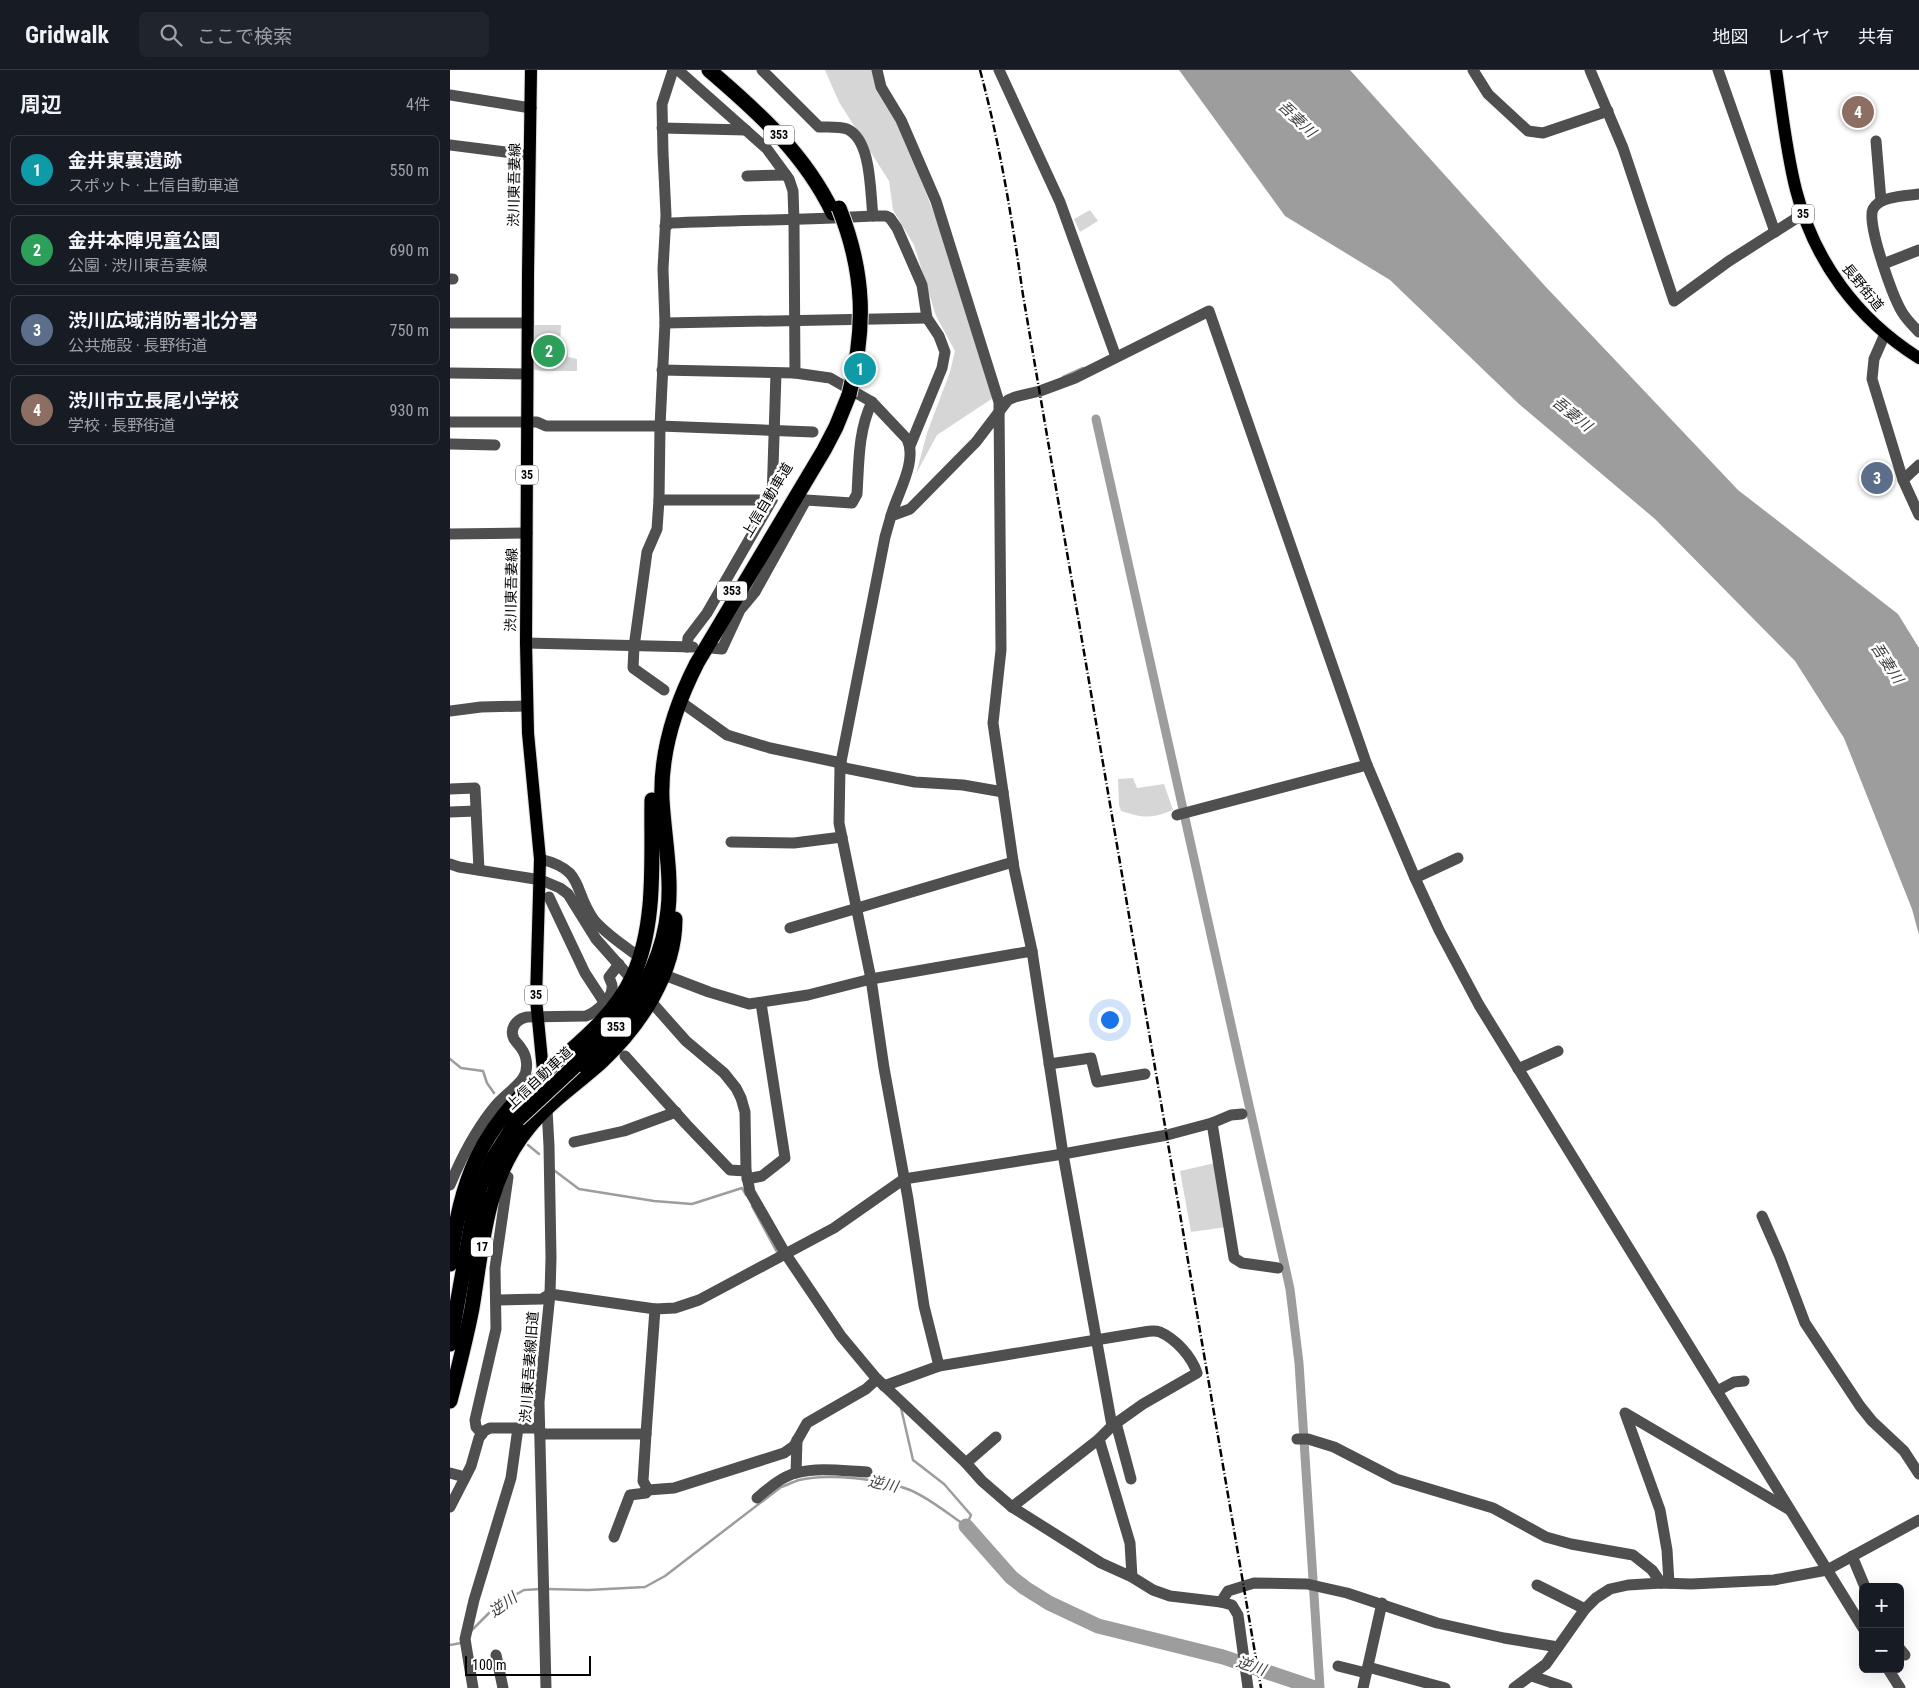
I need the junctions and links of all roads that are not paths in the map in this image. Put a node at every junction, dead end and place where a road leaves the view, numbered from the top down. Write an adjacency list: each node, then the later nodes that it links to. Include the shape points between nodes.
1 (531, 70): 14 (main road, 渋川東吾妻線 / 35)
2 (673, 70): 16 (street, via 662,104)
3 (678, 70): 17 (street)
4 (710, 70): 25 (highway, 上信自動車道 / 353, via 762,116 799,157)
5 (720, 70): 25 (highway, 上信自動車道 / 353, via 761,106 800,148 820,174)
6 (762, 70): 27 (street, via 819,127 844,128 858,138 866,154)
7 (877, 70): 48 (street, via 881,87 902,120 936,201)
8 (999, 70): 40 (street, via 1060,202)
9 (1473, 70): 15 (street, via 1488,94 1528,131 1543,133)
10 (1590, 70): 15 (street)
11 (1718, 70): 30 (street)
12 (1776, 70): 26 (main road, 長野街道 / 35, via 1789,156)
13 (450, 95): 14 (street)
14 (531, 108): 20 (main road, 渋川東吾妻線 / 35)
15 (1608, 111): 30 (street, via 1674,301)
16 (662, 128): 17 (street); 29 (street)
17 (746, 130): 21 (street)
18 (1876, 142): 24 (street)
19 (450, 146): 20 (street)
20 (529, 155): 36 (main road, 渋川東吾妻線 / 35)
21 (786, 175): 22 (street); 28 (street, via 793,191)
22 (746, 176)
23 (1919, 194): 24 (street)
24 (1881, 201): 32 (street, via 1873,209 1871,217)
25 (836, 211): 76 (highway, 上信自動車道 / 353, via 852,278 855,308 846,394 675,690 657,750)
26 (1803, 214): 30 (street); 39 (main road, 長野街道 / 35, via 1839,285)
27 (873, 216): 28 (street); 33 (street, via 886,216 897,228 922,285)
28 (794, 221): 29 (street, via 717,221); 34 (street)
29 (665, 226): 37 (street)
30 (1775, 232)
31 (1919, 250): 32 (street)
32 (1884, 264): 38 (street, via 1902,312)
33 (927, 318): 34 (street); 56 (street, via 939,336 945,360)
34 (795, 320): 37 (street); 46 (street)
35 (450, 323): 36 (street)
36 (528, 323): 45 (main road, 渋川東吾妻線 / 35)
37 (665, 323): 42 (street)
38 (1919, 332)
39 (1885, 334): 41 (main road, 35); 58 (street, via 1874,359 1872,379)
40 (1116, 357): 48 (street, via 1074,378 1008,400); 73 (street, via 1209,311)
41 (1919, 358)
42 (662, 370): 44 (street); 51 (street)
43 (450, 373): 45 (street)
44 (776, 373): 46 (street); 52 (street)
45 (527, 374): 50 (main road, 渋川東吾妻線 / 35)
46 (795, 374): 47 (street, via 830,378)
47 (872, 402): 56 (street); 67 (street, via 860,436 857,494 852,502 806,500 756,592 740,610 722,649)
48 (999, 410): 62 (street, via 976,442 910,509); 75 (street, via 1001,650 993,723)
49 (450, 422): 50 (street)
50 (527, 422): 51 (street, via 546,426); 63 (main road, 渋川東吾妻線 / 35)
51 (660, 426): 52 (street); 59 (street)
52 (773, 432): 53 (street); 60 (street)
53 (813, 432)
54 (450, 444): 55 (street)
55 (495, 445)
56 (910, 446): 62 (street, via 911,460)
57 (1919, 464): 58 (street)
58 (1903, 480): 61 (street)
59 (659, 500): 60 (street); 66 (street, via 657,529 647,552)
60 (772, 500): 66 (street, via 707,613 688,638 690,647)
61 (1919, 515)
62 (891, 516): 72 (street)
63 (527, 533): 64 (street); 65 (main road, 渋川東吾妻線 / 35)
64 (450, 534)
65 (526, 643): 66 (street); 70 (main road, 渋川東吾妻線 / 35)
66 (634, 647): 68 (street, via 633,668)
67 (711, 648)
68 (664, 690)
69 (681, 702): 72 (street, via 727,735)
70 (527, 706): 71 (street); 83 (main road, 渋川東吾妻線 / 35)
71 (450, 711)
72 (840, 765): 75 (street, via 914,782); 80 (street, via 839,823)
73 (1367, 765): 79 (street); 87 (street)
74 (450, 789): 77 (street, via 476,788)
75 (1003, 792): 84 (street)
76 (657, 800): 106 (highway, 353, via 650,917 633,976 605,1018); 108 (highway, 353, via 675,887 675,924 668,961 654,995 626,1035); 111 (highway, 上信自動車道 / 353, bridge, via 660,914 646,980 634,1004 610,1034)
77 (476, 811): 78 (street); 86 (street)
78 (450, 812)
79 (1183, 814)
80 (842, 838): 81 (street, via 794,843); 90 (street)
81 (731, 842)
82 (1458, 858): 87 (street)
83 (540, 859): 88 (main road, 渋川東吾妻線 / 35); 93 (street, via 559,864 571,873 594,919)
84 (1013, 862): 90 (street); 92 (street)
85 (450, 864): 86 (street)
86 (479, 870): 88 (street)
87 (1415, 878): 105 (street, via 1478,1005)
88 (541, 880): 94 (street, via 568,894 596,939); 101 (main road, 渋川東吾妻線 / 35, via 536,960)
89 (549, 897): 98 (street, via 584,973)
90 (857, 908): 91 (street); 97 (street)
91 (790, 928)
92 (1032, 951): 97 (street); 104 (street)
93 (636, 955)
94 (619, 964): 95 (street); 98 (street, via 609,977 612,992)
95 (627, 974)
96 (667, 976): 99 (street, via 736,1001)
97 (870, 979): 99 (street); 117 (street)
98 (604, 1002): 101 (street, via 595,1013 586,1016)
99 (761, 1003): 115 (street, via 785,1158 762,1176)
100 (654, 1005): 115 (street, via 736,1088 745,1112)
101 (537, 1016): 106 (main road, 渋川東吾妻線 / 35); 118 (street, via 516,1021 512,1030 514,1040 525,1056 523,1078 480,1125)
102 (1558, 1051): 105 (street)
103 (625, 1056): 109 (street)
104 (1049, 1064): 107 (street, via 1097,1057 1097,1082); 114 (street)
105 (1518, 1069): 134 (street)
106 (543, 1074): 108 (main road, 渋川東吾妻線 / 35); 121 (highway, 17, via 509,1107 476,1157 461,1203)
107 (1145, 1074)
108 (547, 1109): 126 (street, 渋川東吾妻線旧道); 135 (highway, 17, via 514,1146 487,1211 467,1333)
109 (676, 1112): 113 (street, via 624,1131); 115 (street, via 730,1170)
110 (1242, 1114): 112 (street)
111 (518, 1119): 125 (highway, 上信自動車道 / 17, via 492,1160 480,1187)
112 (1212, 1123): 114 (street, via 1167,1135); 124 (street, via 1234,1258 1242,1263)
113 (574, 1142)
114 (1063, 1154): 117 (street); 129 (street)
115 (746, 1175): 120 (street, via 750,1192)
116 (508, 1177): 123 (street)
117 (904, 1179): 120 (street, via 834,1228); 131 (street, via 924,1306)
118 (450, 1185)
119 (1762, 1216): 149 (street, via 1805,1323 1860,1406 1904,1451)
120 (782, 1255): 128 (street, via 698,1300 675,1308); 133 (street)
121 (450, 1264)
122 (483, 1266): 123 (street)
123 (496, 1268): 127 (street)
124 (1278, 1268)
125 (464, 1271): 130 (highway, 上信自動車道 / 17); 135 (highway, 上信自動車道 / 17)
126 (550, 1294): 127 (street, via 542,1299); 128 (street); 138 (street, 渋川東吾妻線旧道, via 541,1374)
127 (497, 1300): 139 (street, via 496,1329 475,1420)
128 (655, 1309): 140 (street)
129 (1096, 1339): 131 (street); 136 (street); 136 (street, via 1160,1332 1184,1350 1197,1373)
130 (450, 1344)
131 (938, 1366): 133 (street)
132 (1744, 1381): 134 (street, via 1734,1382)
133 (877, 1382): 144 (street, via 807,1423); 145 (street)
134 (1717, 1391): 156 (street)
135 (450, 1401)
136 (1114, 1424): 142 (street); 151 (street)
137 (518, 1428): 138 (street); 139 (street, via 490,1428); 175 (street, via 511,1478 466,1634)
138 (540, 1431): 140 (street); 177 (street, 渋川東吾妻線旧道)
139 (482, 1434): 150 (street)
140 (646, 1434): 152 (street, via 643,1481)
141 (996, 1437): 145 (street)
142 (1099, 1439): 155 (street); 161 (street, via 1130,1543)
143 (1302, 1439): 162 (street, via 1334,1447 1396,1479 1493,1508 1546,1536 1633,1555)
144 (797, 1440): 148 (street); 152 (street, via 784,1453 674,1488)
145 (966, 1463): 155 (street)
146 (867, 1472): 148 (street, via 825,1470)
147 (450, 1473): 150 (street)
148 (796, 1473): 153 (street, via 776,1482)
149 (1919, 1474)
150 (465, 1476): 154 (street)
151 (1131, 1479)
152 (648, 1490): 158 (street, via 630,1494)
153 (757, 1498)
154 (450, 1507)
155 (1012, 1507): 161 (street, via 1101,1563)
156 (1792, 1511): 160 (street); 162 (street, via 1625,1413 1660,1510 1667,1550)
157 (1919, 1520): 159 (street)
158 (614, 1537)
159 (1852, 1556): 160 (street); 163 (street)
160 (1827, 1570): 162 (street, via 1774,1580); 168 (street)
161 (1132, 1576): 165 (street, via 1153,1590 1170,1596)
162 (1665, 1583): 167 (street, via 1610,1589)
163 (1863, 1583)
164 (1537, 1585): 167 (street)
165 (1221, 1602): 166 (street, via 1228,1591 1254,1583 1312,1585); 178 (street, via 1235,1608 1238,1615)
166 (1382, 1603): 169 (street, via 1437,1622); 172 (street)
167 (1585, 1609): 169 (street)
168 (1859, 1622)
169 (1558, 1647): 174 (street)
170 (496, 1655): 176 (street)
171 (1338, 1666): 172 (street)
172 (1367, 1670): 179 (street); 180 (street)
173 (1891, 1673): 183 (street)
174 (1532, 1676): 181 (street); 182 (street)
175 (473, 1688)
176 (503, 1688)
177 (546, 1688)
178 (1248, 1688)
179 (1363, 1688)
180 (1445, 1688)
181 (1514, 1688)
182 (1567, 1688)
183 (1900, 1688)

